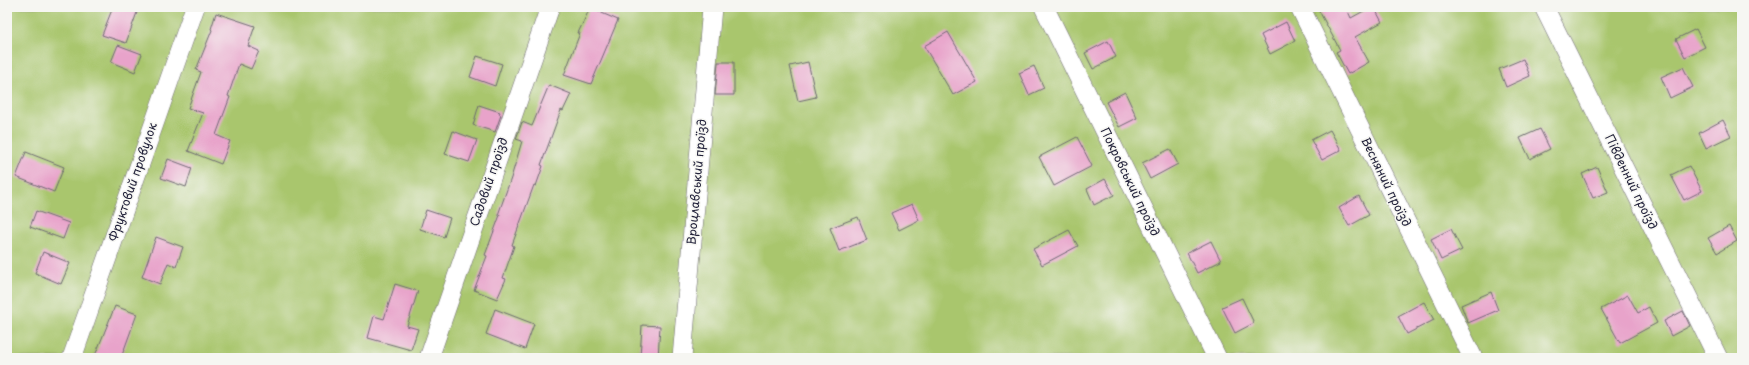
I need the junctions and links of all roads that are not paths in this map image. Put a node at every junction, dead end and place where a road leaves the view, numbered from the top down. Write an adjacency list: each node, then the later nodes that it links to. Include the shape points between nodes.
1 (195, 7): 7 (street, Фруктовий провулок)
2 (550, 7): 8 (street, Садовий проїзд)
3 (712, 7): 9 (street, Вроцлавський проїзд)
4 (1044, 7): 10 (street, Покровський проїзд)
5 (1300, 7): 11 (street, Весняний проїзд)
6 (1544, 7): 12 (street, Південний проїзд)
7 (72, 358)
8 (428, 358)
9 (682, 358)
10 (1217, 358)
11 (1472, 358)
12 (1718, 358)

